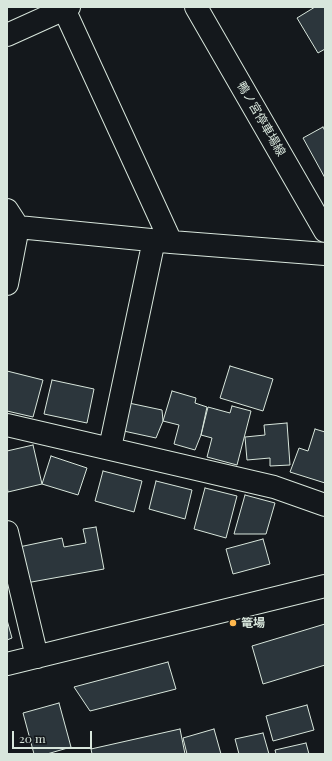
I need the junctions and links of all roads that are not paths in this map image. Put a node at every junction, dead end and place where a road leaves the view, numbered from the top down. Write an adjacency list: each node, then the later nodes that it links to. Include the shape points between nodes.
1 (196, 7): 5 (street, 鴨ノ宮停車場線)
2 (67, 8): 3 (street); 6 (street)
3 (7, 35)
4 (13, 219): 6 (street); 8 (street)
5 (325, 230)
6 (163, 241): 7 (street); 10 (street)
7 (325, 254)
8 (7, 284)
9 (7, 425): 10 (street)
10 (110, 448): 11 (street, via 274,487)
11 (325, 505)
12 (7, 532): 14 (street)
13 (325, 586): 14 (street)
14 (37, 657): 15 (street)
15 (7, 664)

